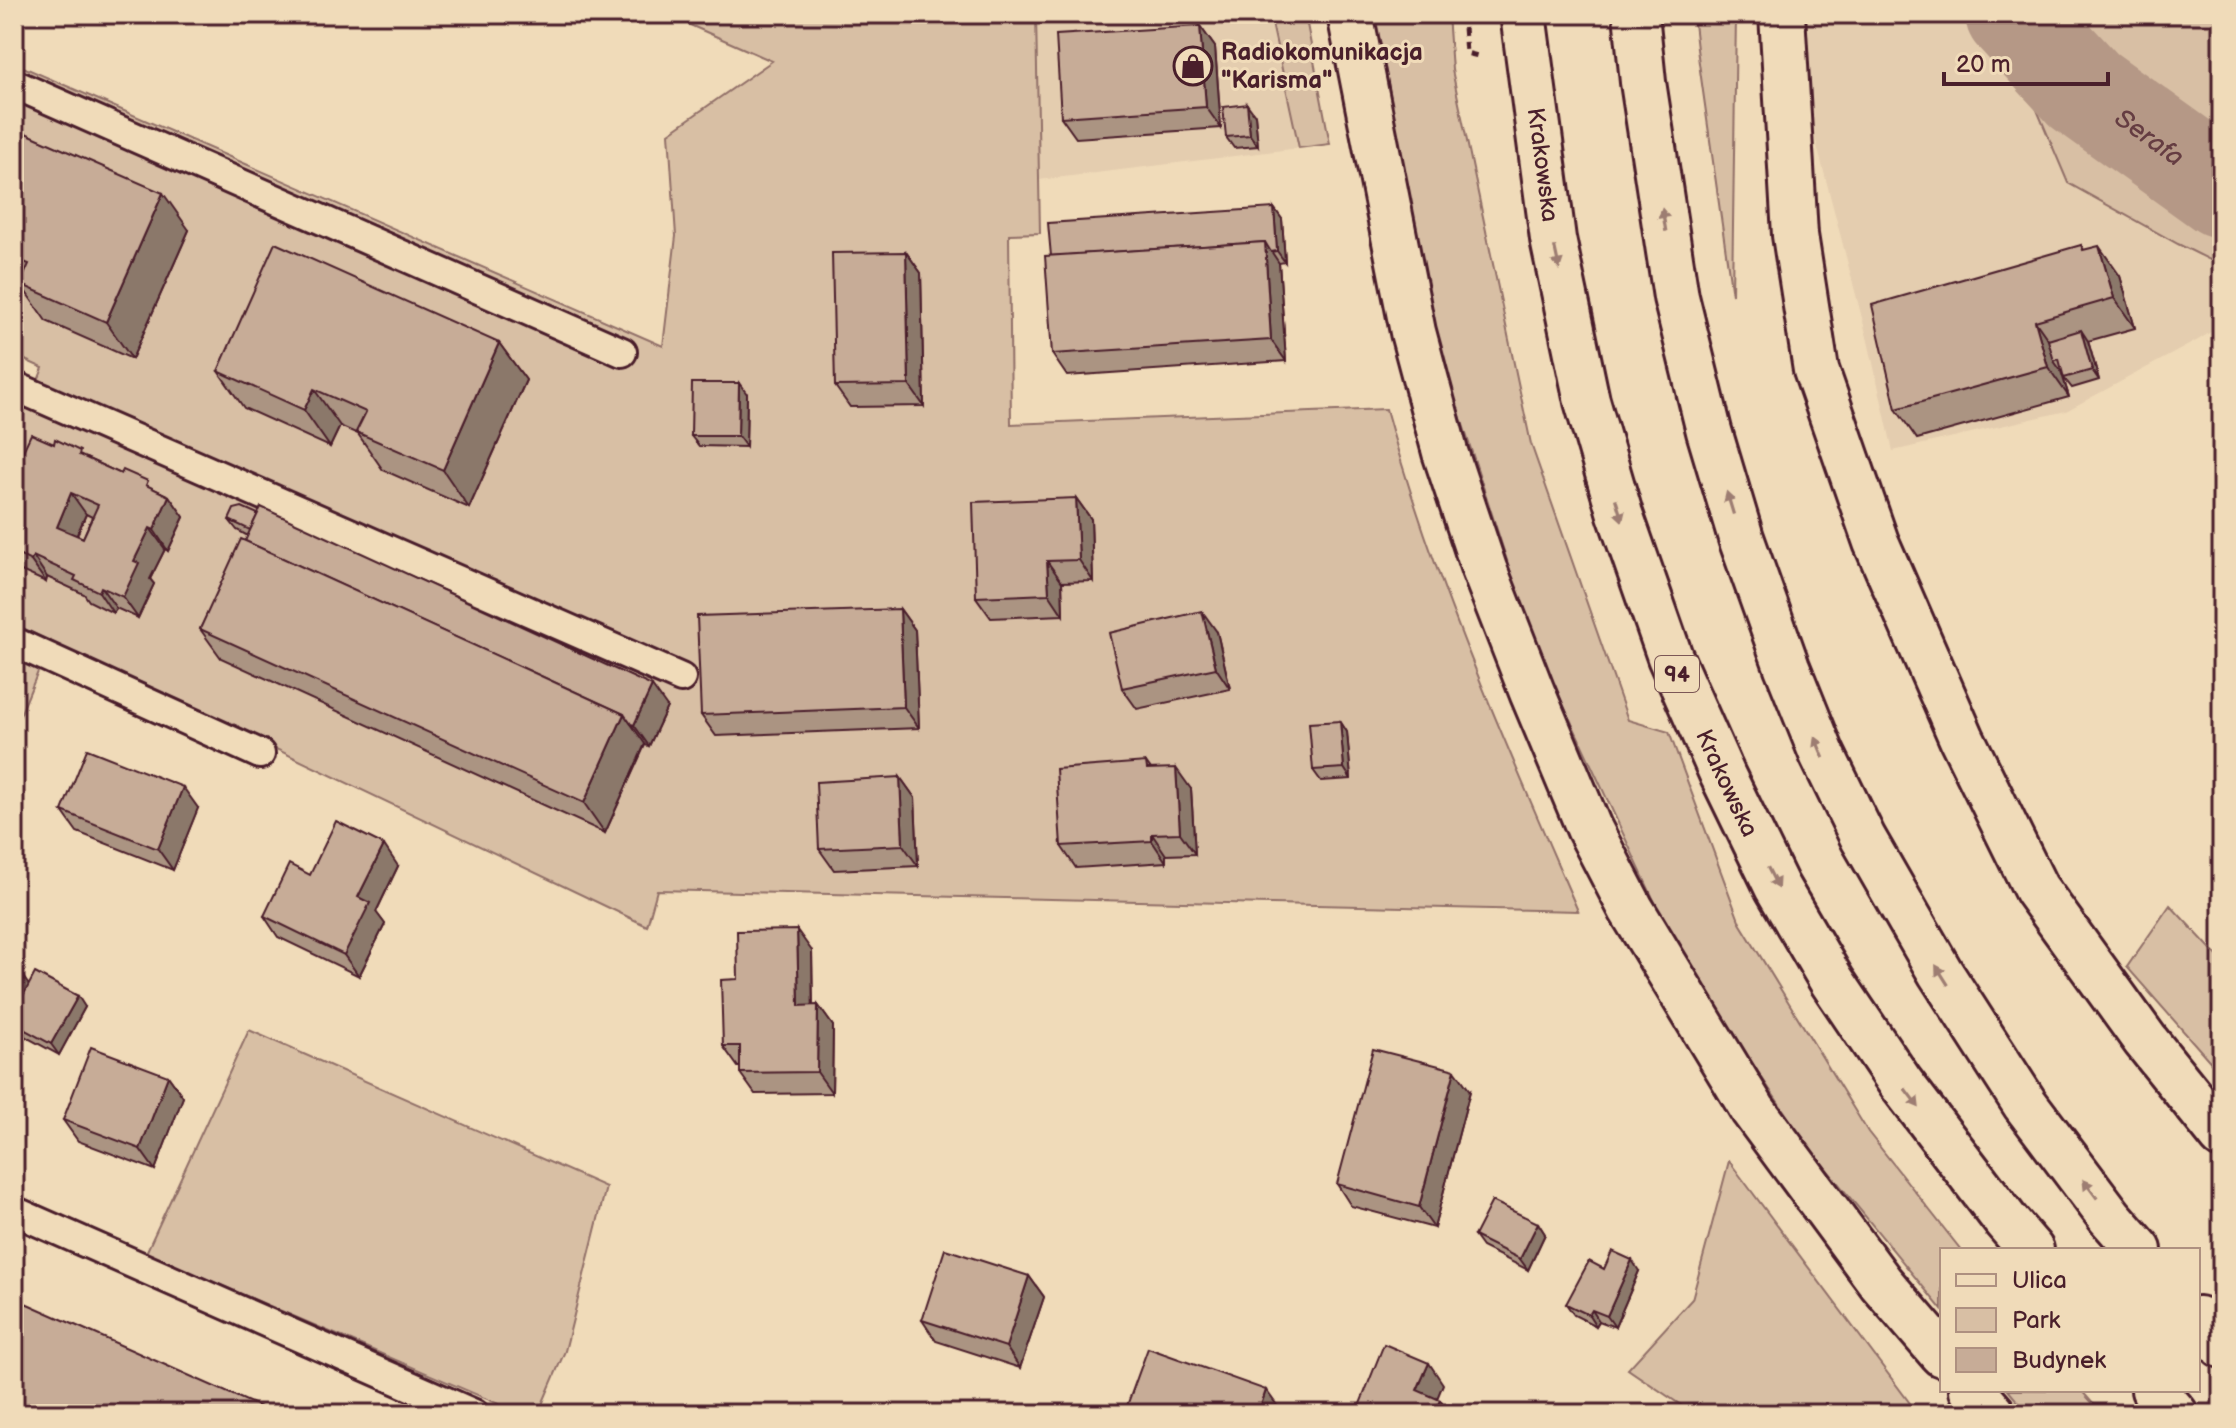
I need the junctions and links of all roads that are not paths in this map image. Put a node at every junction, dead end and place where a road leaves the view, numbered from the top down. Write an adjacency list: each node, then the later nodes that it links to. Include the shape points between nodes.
1 (1350, 14): 17 (main road, via 1413,332 1445,452 1484,569 1589,828 1631,909 1753,1110 1881,1283)
2 (1523, 14): 13 (main road, Krakowska / 94, one-way to 13, via 1553,239 1587,401 1670,657 1777,887 1832,981 1900,1082)
3 (1636, 14): 14 (main road, one-way to 3, via 2025,1104 1940,972 1863,838 1816,740 1741,538 1701,402 1676,297)
4 (1782, 14): 11 (main road, via 1795,235 1816,370 1876,542 1962,739 2036,889)
5 (14, 84): 6 (lane)
6 (622, 352)
7 (14, 386): 9 (lane)
8 (14, 642): 10 (lane)
9 (681, 678)
10 (260, 754)
11 (2222, 1136)
12 (14, 1211): 20 (lane)
13 (2029, 1248)
14 (2137, 1248)
15 (2200, 1321): 16 (main road)
16 (2222, 1345)
17 (1940, 1352)
18 (1974, 1392): 21 (main road)
19 (2156, 1392): 22 (main road)
20 (474, 1414)
21 (1993, 1414)
22 (2175, 1414)

